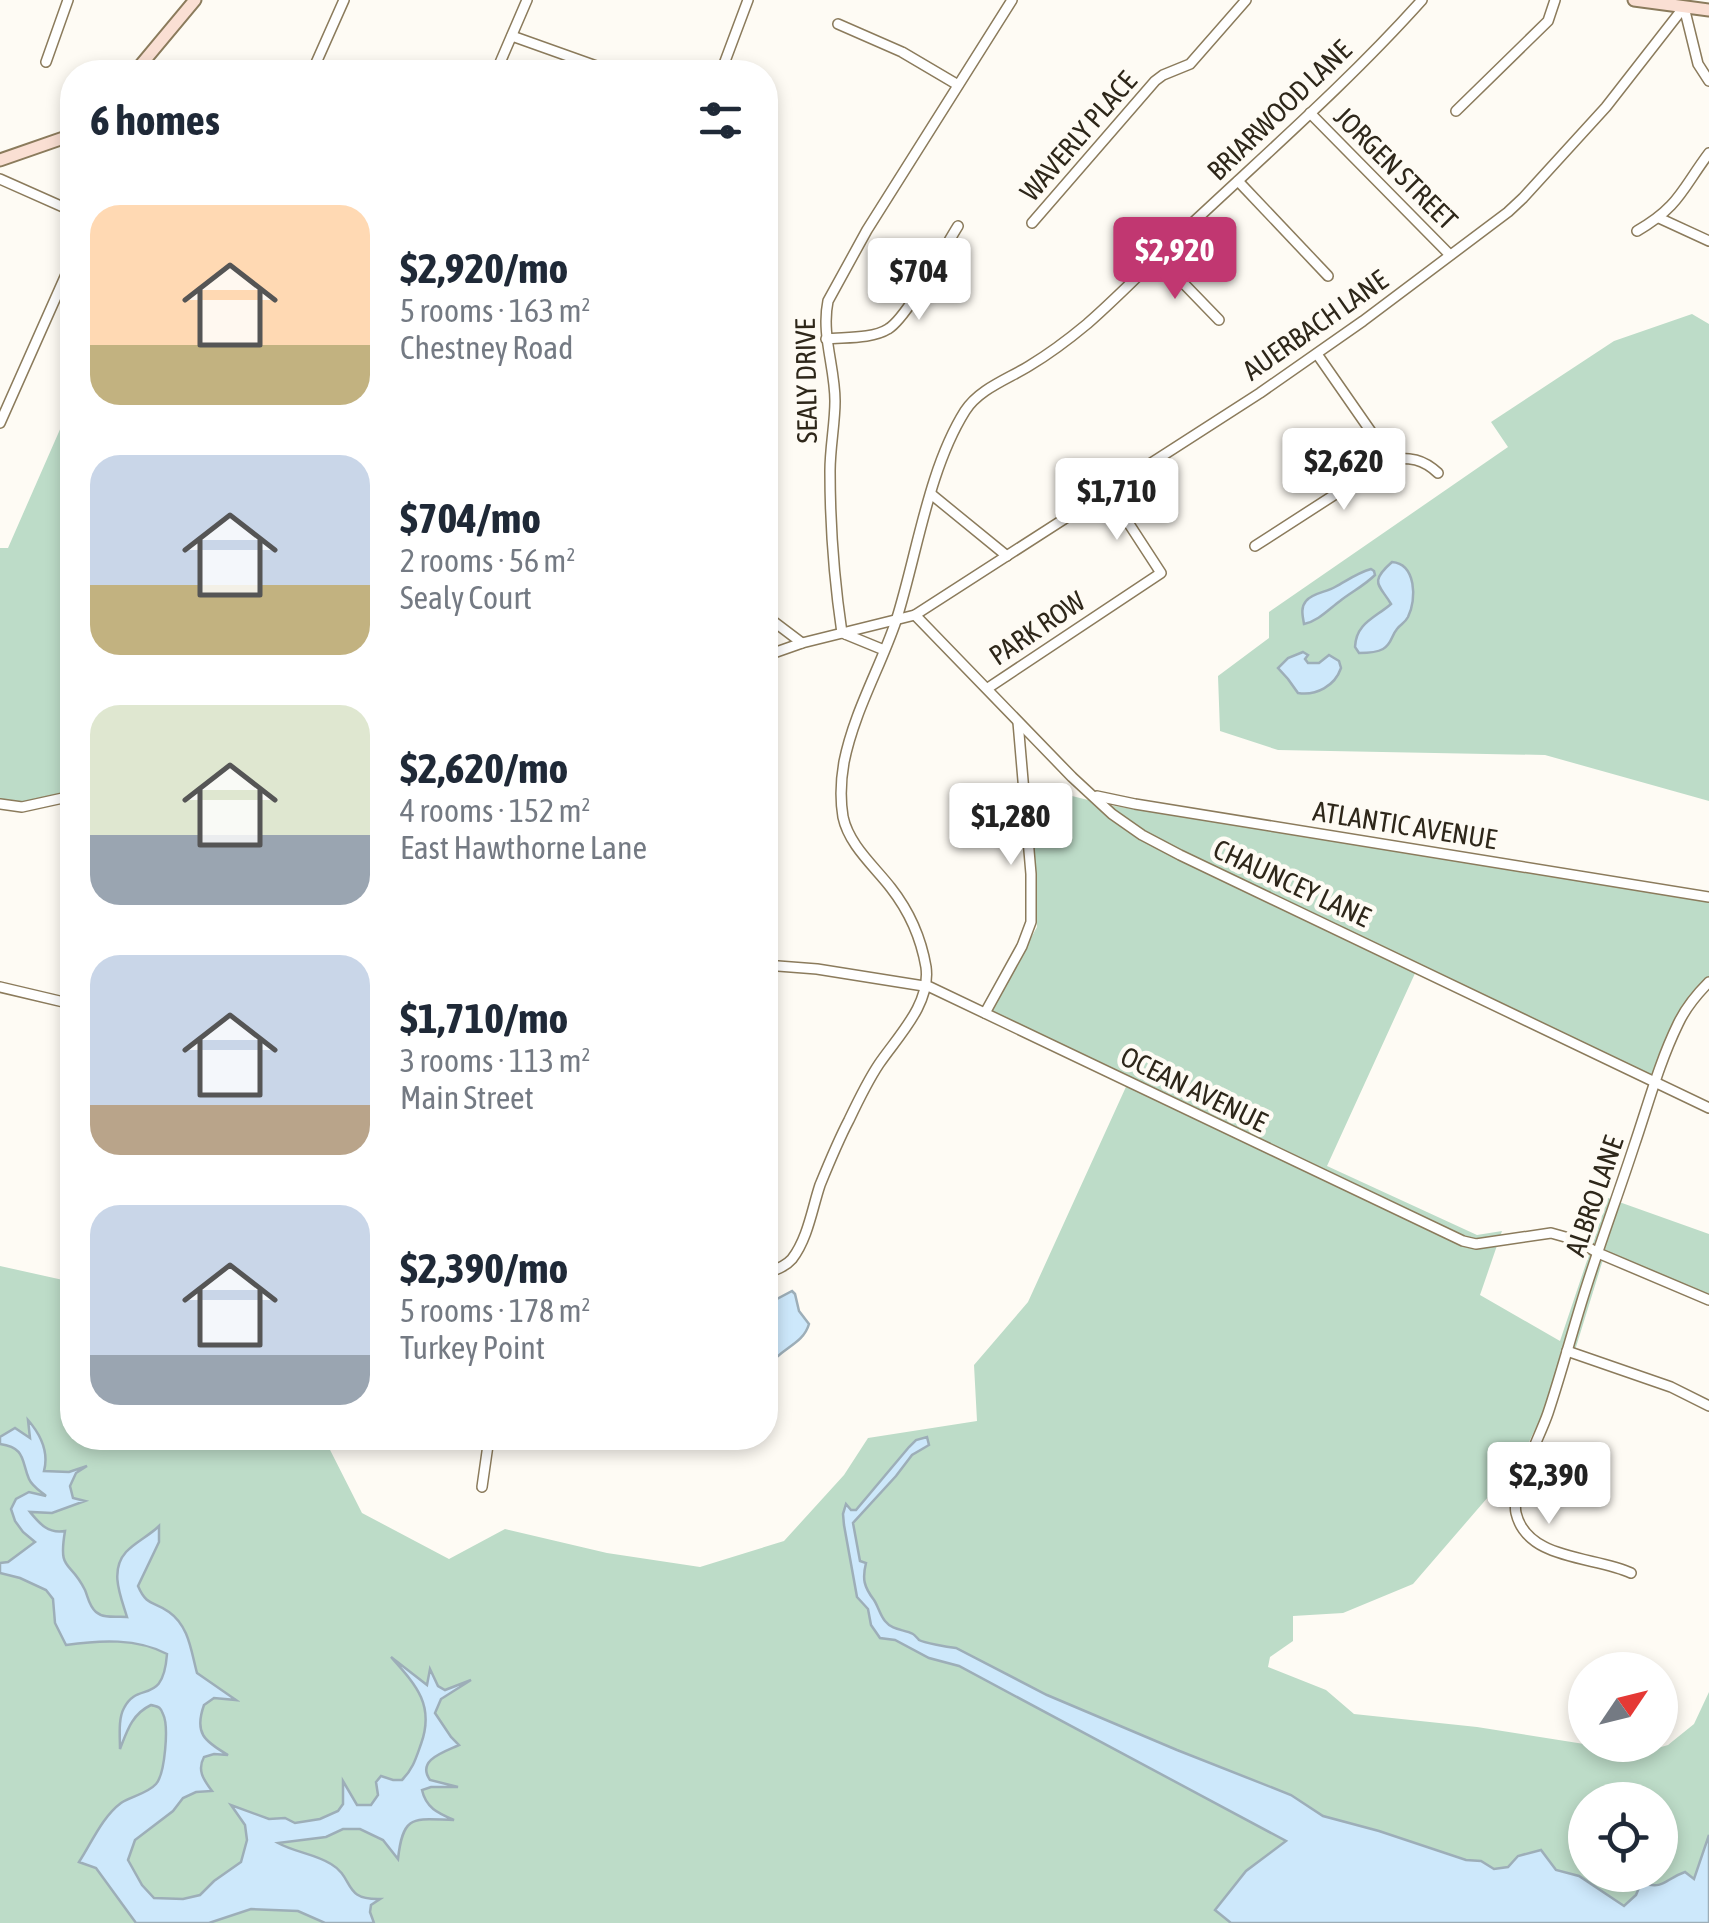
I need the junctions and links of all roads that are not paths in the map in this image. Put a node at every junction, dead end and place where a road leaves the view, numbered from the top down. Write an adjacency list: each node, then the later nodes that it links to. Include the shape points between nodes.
1 (68, 0): 20 (street)
2 (195, 0): 15 (main road)
3 (344, 0): 16 (street)
4 (527, 0): 14 (street)
5 (748, 0): 19 (street)
6 (1012, 0): 22 (street, SEALY DRIVE)
7 (1246, 0): 32 (street, WAVERLY PLACE, via 1190,64 1155,81)
8 (1422, 0): 24 (street, BRIARWOOD LANE)
9 (1555, 0): 23 (street, via 1548,21)
10 (1634, 0): 11 (main road)
11 (1684, 7): 12 (main road); 21 (street); 36 (street, AUERBACH LANE, via 1523,198)
12 (1709, 10)
13 (838, 24): 22 (street)
14 (512, 36): 17 (street); 18 (street)
15 (145, 60)
16 (317, 60)
17 (501, 60)
18 (579, 60)
19 (726, 60)
20 (46, 62)
21 (1709, 81)
22 (958, 85): 41 (street, SEALY DRIVE, via 831,292)
23 (1456, 112)
24 (1310, 114): 29 (street, BRIARWOOD LANE); 36 (street, JORGEN STREET)
25 (60, 139): 27 (main road)
26 (1709, 154): 31 (street)
27 (0, 160)
28 (0, 178): 30 (street)
29 (1238, 181): 37 (street, BRIARWOOD LANE); 38 (street)
30 (60, 206)
31 (1660, 218): 34 (street); 35 (street)
32 (1032, 223)
33 (958, 226): 41 (street, via 893,325)
34 (1637, 230)
35 (1709, 241)
36 (1450, 255): 42 (street, AUERBACH LANE)
37 (1158, 257): 40 (street); 47 (street, BRIARWOOD LANE, via 1082,329 972,402)
38 (1328, 276)
39 (60, 288): 43 (street)
40 (1220, 320)
41 (826, 339): 53 (street, SEALY DRIVE, via 835,402 830,528)
42 (1317, 354): 44 (street); 46 (street, AUERBACH LANE)
43 (0, 424)
44 (1390, 459): 45 (street, via 1420,460); 48 (street)
45 (1438, 473)
46 (1107, 490): 49 (street, AUERBACH LANE); 57 (street, PARK ROW, via 1161,573)
47 (931, 494): 49 (street); 51 (street, BRIARWOOD LANE)
48 (1255, 546)
49 (1006, 556): 50 (street, AUERBACH LANE)
50 (915, 615): 51 (street); 57 (street, CHAUNCEY LANE)
51 (896, 621): 53 (street); 55 (street, BRIARWOOD LANE)
52 (778, 625): 54 (street)
53 (842, 633): 54 (street); 55 (street)
54 (802, 643): 56 (street)
55 (884, 650): 65 (street, BRIARWOOD LANE, via 844,761 843,816 860,852 911,918)
56 (778, 651)
57 (988, 688): 58 (street, CHAUNCEY LANE)
58 (1018, 720): 59 (street, CHAUNCEY LANE); 68 (street, via 1031,922)
59 (1094, 795): 62 (street, ATLANTIC AVENUE); 69 (street, CHAUNCEY LANE, via 1128,826 1180,855)
60 (60, 799): 61 (street)
61 (0, 804)
62 (1709, 897)
63 (778, 965): 65 (street, OCEAN AVENUE)
64 (1709, 982): 69 (street, ALBRO LANE, via 1679,1020)
65 (926, 986): 68 (street, OCEAN AVENUE); 72 (street, via 859,1098 794,1256)
66 (0, 987): 67 (street)
67 (60, 1001)
68 (984, 1014): 71 (street, OCEAN AVENUE, via 1463,1241 1550,1233)
69 (1656, 1082): 70 (street, CHAUNCEY LANE); 71 (street, ALBRO LANE)
70 (1709, 1108)
71 (1598, 1253): 73 (street, OCEAN AVENUE); 74 (street, ALBRO LANE)
72 (778, 1269)
73 (1709, 1300)
74 (1567, 1351): 75 (street); 78 (street, ALBRO LANE, via 1515,1496 1516,1512 1540,1545)
75 (1709, 1406)
76 (487, 1450): 77 (street)
77 (482, 1487)
78 (1631, 1574)

